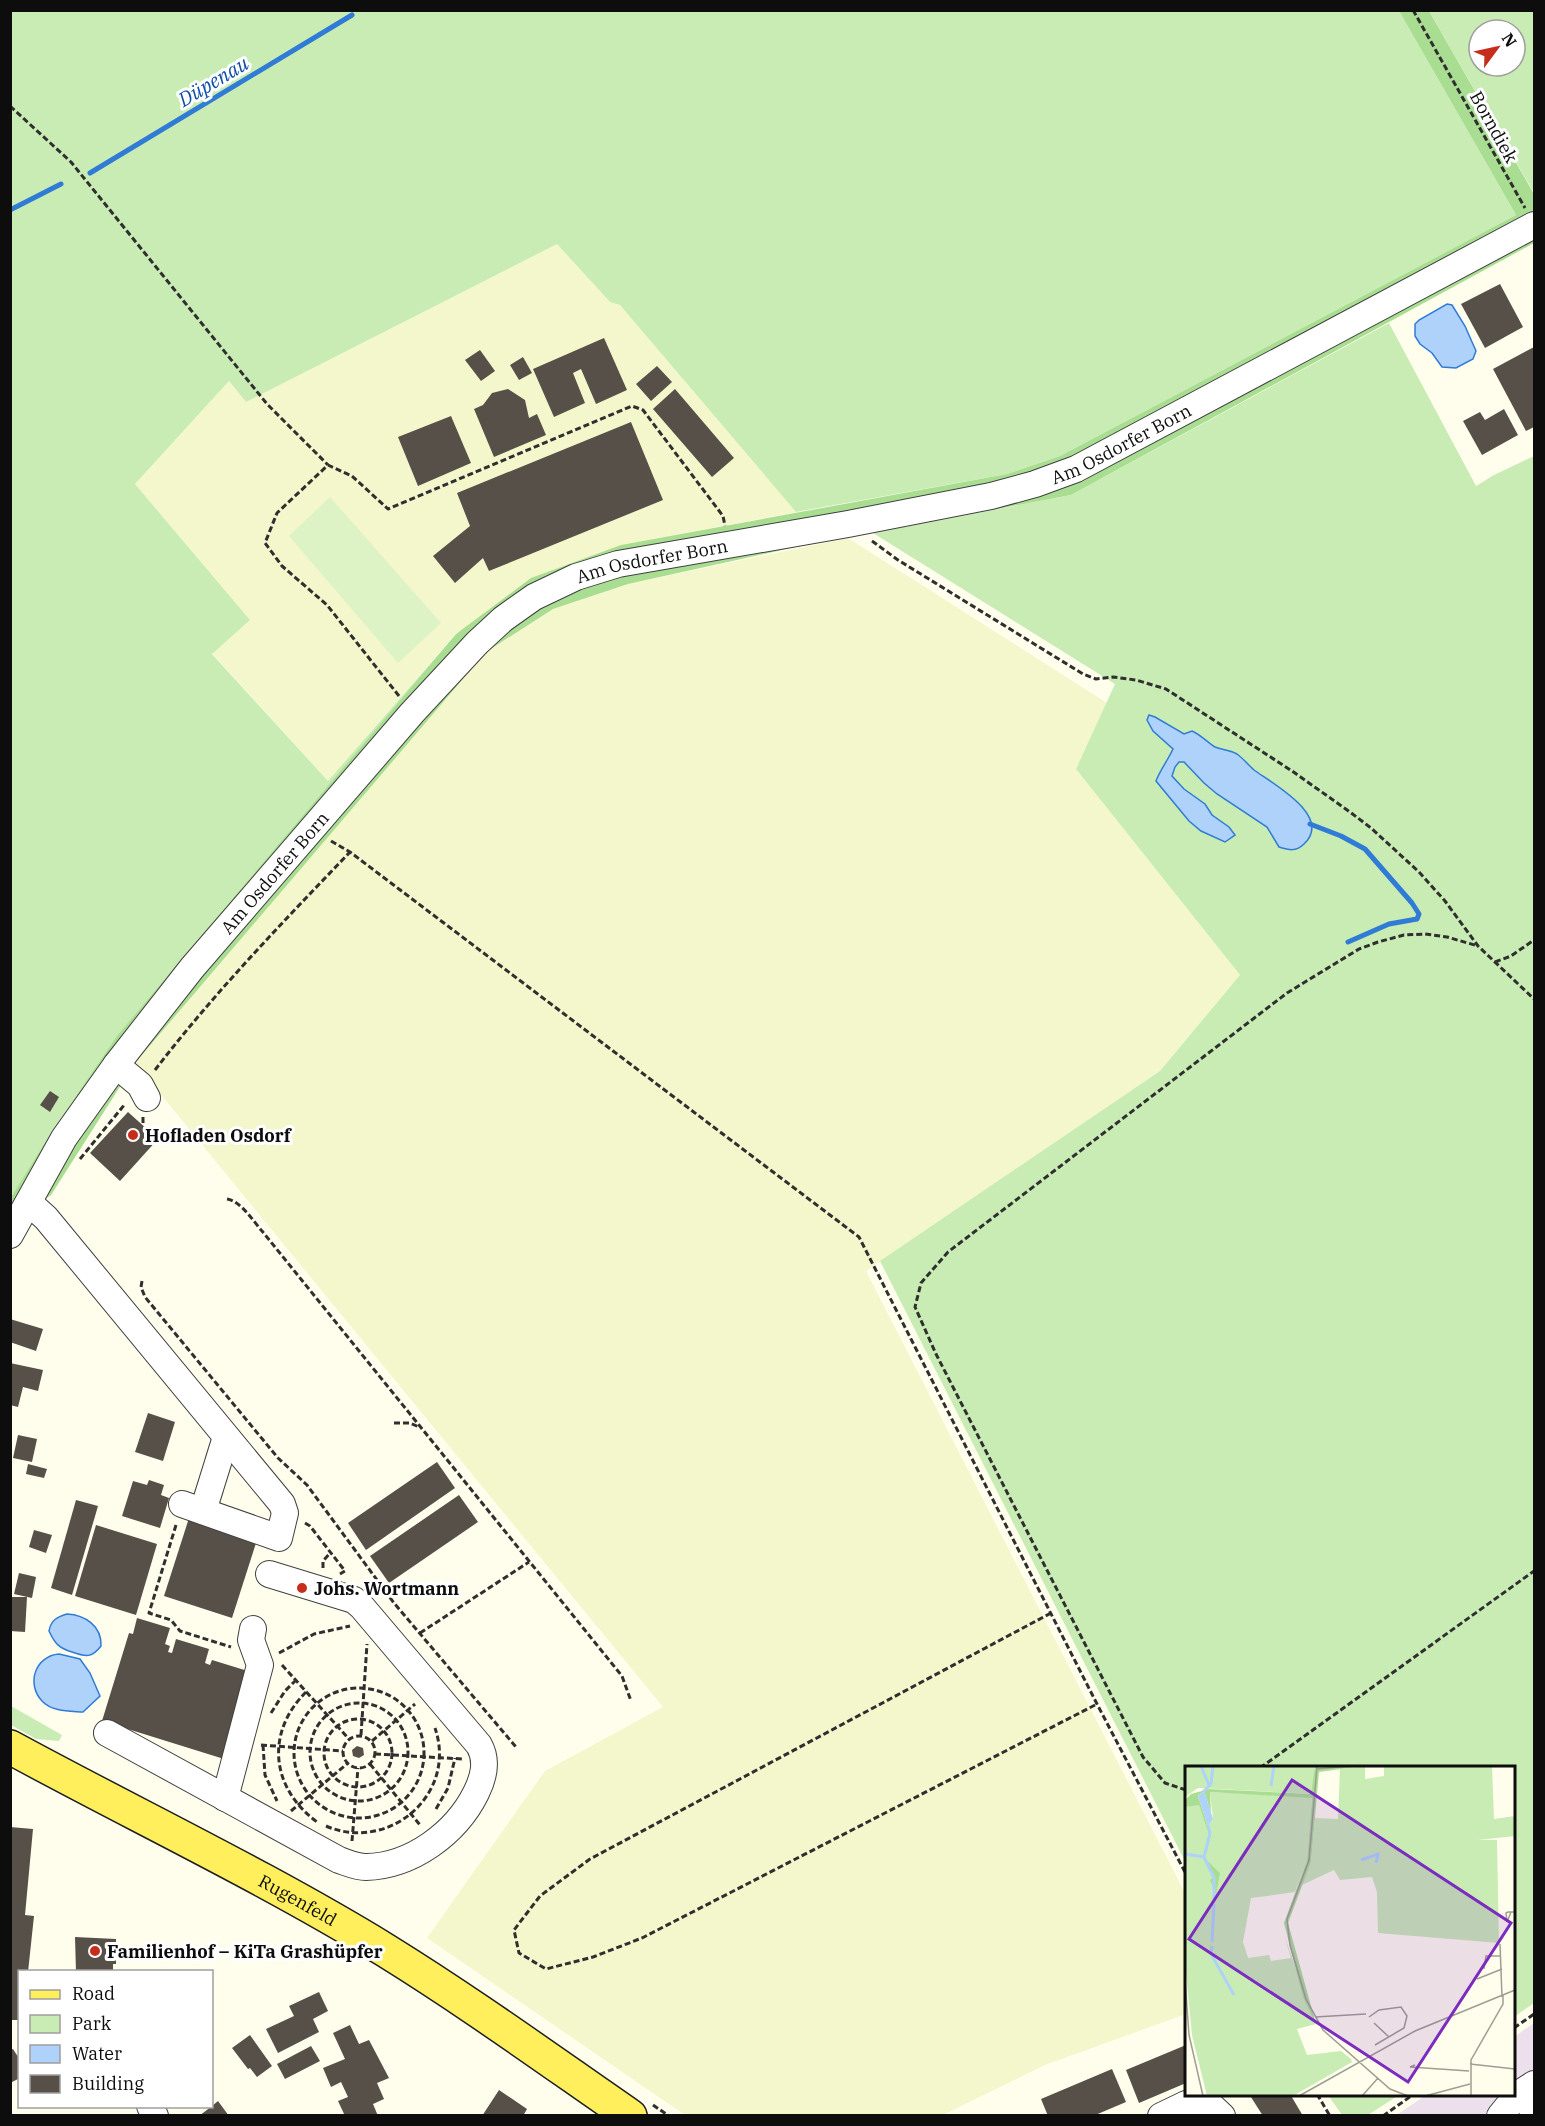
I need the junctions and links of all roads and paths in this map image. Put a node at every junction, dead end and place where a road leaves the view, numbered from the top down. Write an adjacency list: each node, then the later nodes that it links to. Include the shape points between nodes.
1 (1413, 10): 3 (path, Borndiek)
2 (10, 106): 4 (path, via 71,162 267,404)
3 (1534, 225): 5 (street, Am Osdorfer Born, via 1077,468 991,496)
4 (328, 465): 6 (path, via 352,476 388,509 632,406 643,410 723,516); 7 (path, via 277,513 265,543 282,566 327,605)
5 (848, 524): 6 (street, Am Osdorfer Born); 11 (path, via 898,560 1083,674 1136,680 1166,689 1292,771 1371,828 1412,866)
6 (729, 545): 7 (street, Am Osdorfer Born, via 618,564 576,577 534,597 477,643)
7 (412, 713): 8 (street, Am Osdorfer Born)
8 (312, 828): 9 (path); 14 (street, Am Osdorfer Born, via 192,968)
9 (350, 852): 15 (path, via 192,1022 153,1073); 32 (path, via 859,1237)
10 (1534, 940): 12 (path)
11 (1478, 946): 12 (path); 82 (path, via 1425,934 1404,935 1359,949 1287,993 948,1252 921,1283 915,1307 936,1354 1143,1757 1165,1783)
12 (1495, 962): 13 (path)
13 (1534, 999)
14 (116, 1065): 15 (street); 18 (street, Am Osdorfer Born, via 64,1137)
15 (144, 1092): 16 (path)
16 (80, 1160)
17 (227, 1199): 22 (path, via 239,1205 262,1231)
18 (27, 1205): 19 (street, Am Osdorfer Born); 23 (street, via 46,1218)
19 (10, 1235)
20 (142, 1281): 34 (path, via 145,1297 278,1458 307,1485)
21 (394, 1423): 22 (path)
22 (420, 1427): 27 (path)
23 (226, 1437): 24 (street); 25 (street, via 282,1504)
24 (193, 1507): 25 (street, via 279,1538); 35 (path, via 149,1613 171,1620 180,1631 224,1646)
25 (285, 1513): 26 (path, via 310,1526)
26 (331, 1552): 29 (path, via 323,1561); 31 (path, via 345,1570)
27 (529, 1562): 34 (path); 40 (path, via 622,1676)
28 (1534, 1571): 75 (path)
29 (325, 1572)
30 (269, 1574): 33 (street, via 354,1600)
31 (335, 1576)
32 (1051, 1613): 43 (path); 43 (path, via 590,1859 540,1896 514,1930 519,1953 546,1969 642,1938)
33 (371, 1623): 35 (path, via 319,1632 281,1653); 37 (path); 38 (street)
34 (420, 1633): 61 (path)
35 (260, 1646): 36 (path); 84 (street, via 260,1665)
36 (295, 1680): 39 (path); 46 (path)
37 (364, 1688): 41 (path); 42 (path, via 333,1693); 44 (path, via 388,1695)
38 (433, 1689): 44 (path); 72 (street, via 479,1745)
39 (306, 1692): 42 (path); 60 (path, via 284,1722)
40 (631, 1701)
41 (363, 1703): 45 (path, via 343,1705); 47 (path); 48 (path, via 381,1708)
42 (316, 1704): 45 (path); 62 (path, via 303,1719)
43 (1097, 1704): 97 (path)
44 (408, 1710): 48 (path); 69 (path, via 420,1732)
45 (327, 1715): 50 (path); 63 (path, via 315,1730)
46 (269, 1716)
47 (362, 1718): 50 (path); 51 (path); 53 (path)
48 (396, 1720): 51 (path); 68 (path, via 406,1737)
49 (433, 1721): 70 (path)
50 (337, 1726): 55 (path); 64 (path)
51 (384, 1730): 56 (path); 67 (path)
52 (107, 1733): 84 (street)
53 (361, 1735): 55 (path); 56 (path)
54 (264, 1738): 58 (path)
55 (349, 1739): 65 (path)
56 (372, 1741): 66 (path)
57 (252, 1744): 58 (path)
58 (263, 1746): 60 (path); 91 (path, via 265,1775)
59 (10, 1747): 104 (main road, Rugenfeld, via 208,1850 384,1949)
60 (279, 1747): 62 (path); 87 (path, via 280,1772)
61 (516, 1747)
62 (294, 1748): 63 (path); 83 (path, via 297,1773)
63 (309, 1749): 64 (path); 79 (path, via 312,1768)
64 (324, 1749): 65 (path); 77 (path)
65 (343, 1751): 73 (path)
66 (375, 1754): 67 (path); 74 (path)
67 (392, 1755): 68 (path); 78 (path)
68 (408, 1755): 69 (path); 81 (path, via 403,1774)
69 (423, 1756): 70 (path); 86 (path, via 415,1786)
70 (439, 1757): 71 (path); 88 (path, via 434,1782)
71 (455, 1758): 72 (path); 89 (path, via 448,1788)
72 (485, 1760): 96 (street, via 472,1800 451,1829 435,1842 392,1862 366,1867)
73 (348, 1763): 76 (path); 77 (path)
74 (370, 1764): 76 (path); 78 (path)
75 (1261, 1766)
76 (358, 1768): 80 (path)
77 (333, 1776): 79 (path); 80 (path)
78 (381, 1778): 80 (path); 81 (path)
79 (322, 1785): 83 (path); 85 (path, via 337,1797)
80 (356, 1787): 85 (path)
81 (391, 1790): 85 (path, via 375,1799); 86 (path)
82 (1185, 1790)
83 (310, 1795): 87 (path); 90 (path, via 330,1810)
84 (225, 1798): 91 (street)
85 (355, 1802): 90 (path)
86 (401, 1802): 88 (path); 90 (path, via 374,1816)
87 (298, 1806): 91 (path); 95 (path, via 323,1825)
88 (411, 1814): 93 (path); 95 (path, via 390,1827)
89 (432, 1815)
90 (354, 1817): 95 (path)
91 (281, 1820): 96 (street)
92 (427, 1820): 93 (path)
93 (421, 1826): 94 (path)
94 (415, 1830)
95 (353, 1833): 96 (path)
96 (350, 1864)
97 (1185, 1872)
98 (1534, 2014): 99 (path)
99 (1515, 2027)
100 (1534, 2086): 103 (street, via 1527,2098); 109 (street, via 1517,2096)
101 (1318, 2096): 107 (path)
102 (1411, 2096): 108 (path)
103 (1534, 2114)
104 (630, 2115)
105 (1161, 2115): 106 (street, via 1186,2104 1207,2102)
106 (1222, 2115)
107 (1330, 2115)
108 (1383, 2115)
109 (1500, 2115)

